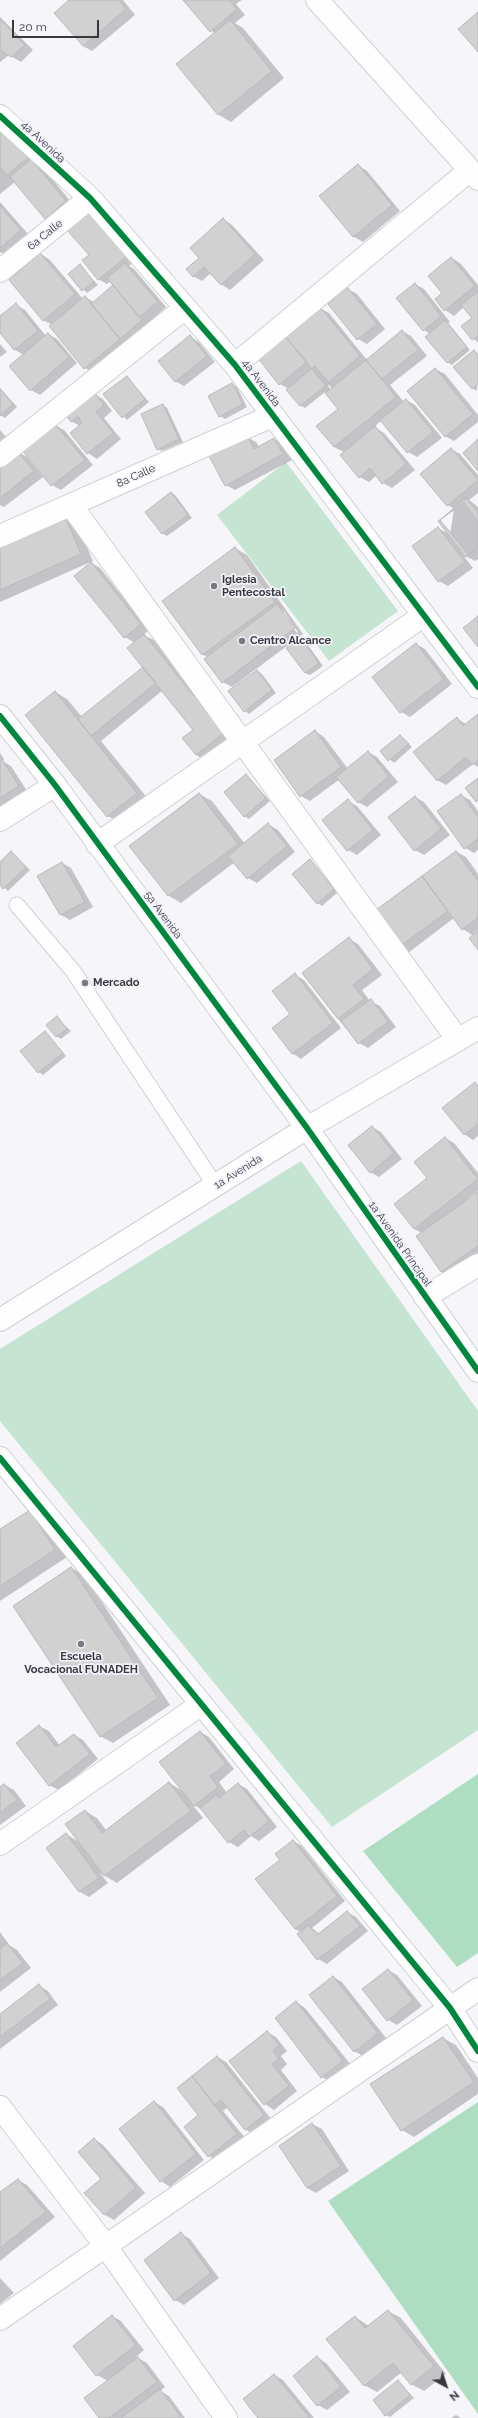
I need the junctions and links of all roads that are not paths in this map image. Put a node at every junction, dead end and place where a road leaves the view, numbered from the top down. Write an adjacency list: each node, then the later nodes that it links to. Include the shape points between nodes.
1 (317, 0): 3 (street)
2 (0, 116): 4 (street, 4a Avenida)
3 (474, 175): 7 (street)
4 (90, 198): 5 (street, 6a Calle); 6 (street, 4a Avenida)
5 (0, 271)
6 (185, 308): 7 (street, 4a Avenida); 9 (street)
7 (235, 365): 8 (street, 4a Avenida)
8 (272, 416): 10 (street, 8a Calle); 12 (street, 4a Avenida)
9 (0, 456)
10 (71, 505): 11 (street, 8a Calle); 15 (street)
11 (0, 536)
12 (424, 615): 13 (street, 4a Avenida); 15 (street)
13 (478, 687)
14 (0, 716): 16 (street, 5a Avenida)
15 (242, 741): 18 (street); 21 (street)
16 (55, 784): 17 (street); 18 (street, 5a Avenida)
17 (0, 820)
18 (97, 844): 22 (street, 5a Avenida)
19 (17, 905): 23 (lane, via 73,971)
20 (478, 1028): 21 (street, 1a Avenida)
21 (458, 1040): 22 (street, 1a Avenida)
22 (307, 1128): 23 (street, 1a Avenida); 25 (street, 1a Avenida Principal)
23 (215, 1185): 26 (street, 1a Avenida)
24 (478, 1265): 25 (street)
25 (425, 1297): 27 (street, 1a Avenida Principal)
26 (0, 1320)
27 (478, 1371)
28 (0, 1458): 29 (street)
29 (200, 1705): 30 (street); 32 (street)
30 (0, 1844)
31 (478, 1989): 32 (street)
32 (450, 2008): 33 (street); 35 (street)
33 (478, 2051)
34 (0, 2106): 35 (street)
35 (105, 2245): 36 (street); 37 (street)
36 (0, 2320)
37 (226, 2418)

